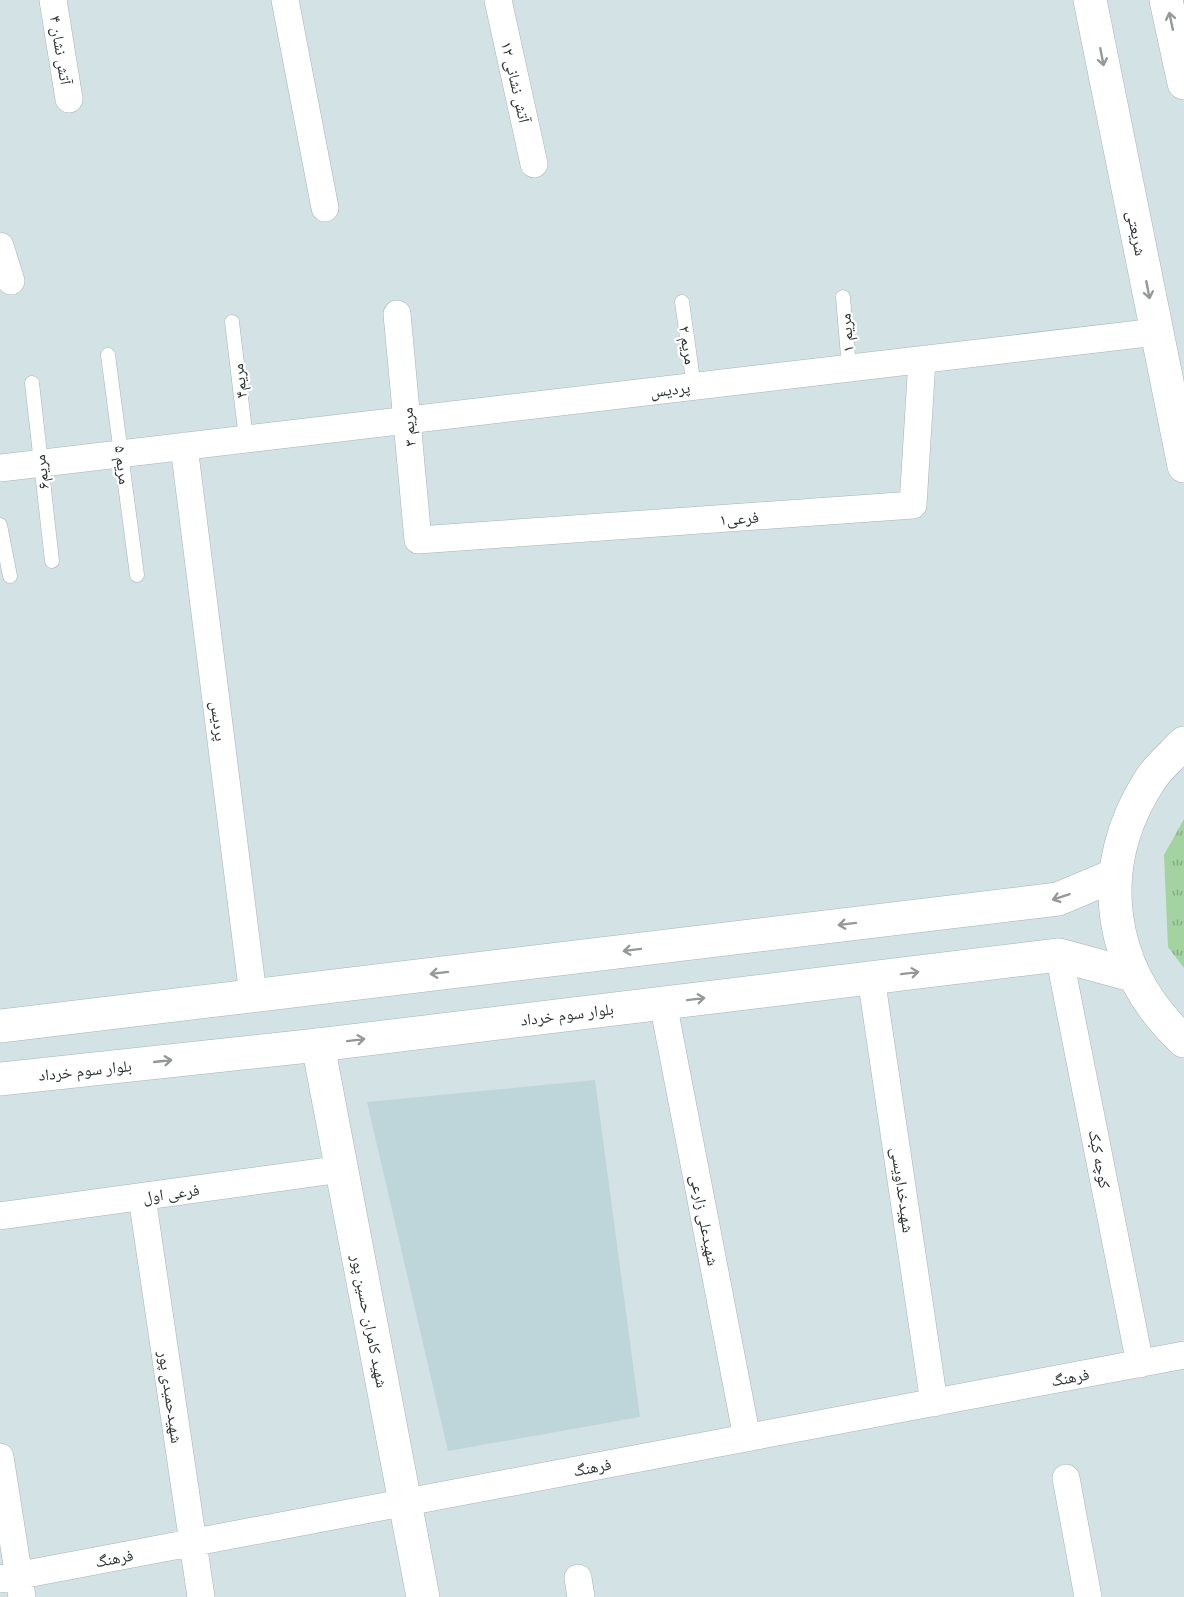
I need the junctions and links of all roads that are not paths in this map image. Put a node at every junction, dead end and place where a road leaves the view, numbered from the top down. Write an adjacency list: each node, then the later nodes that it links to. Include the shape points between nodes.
1 (53, 0): 7 (street, آتش نشان ۴)
2 (285, 0): 9 (street)
3 (498, 0): 8 (street, آتش نشانی ۱۲)
4 (1090, 0): 16 (main road, شریعتی, one-way to 16)
5 (1166, 0): 6 (main road, one-way to 5)
6 (1184, 83)
7 (69, 99)
8 (534, 164)
9 (325, 208)
10 (0, 246): 11 (street)
11 (11, 281)
12 (843, 297): 19 (lane, مریم ۱)
13 (682, 302): 21 (lane, مریم ۲)
14 (397, 314): 22 (street, مریم ۳)
15 (232, 322): 23 (lane, مریم۴)
16 (1156, 332): 18 (street, پردیس); 27 (main road, شریعتی)
17 (108, 355): 25 (lane, مریم ۵)
18 (922, 360): 19 (street, پردیس); 30 (street, فرعی۱, via 914,505)
19 (849, 368): 21 (street, پردیس)
20 (32, 383): 26 (lane, مریم۶)
21 (694, 387): 22 (street, پردیس)
22 (408, 420): 23 (street, پردیس); 30 (street, مریم ۳)
23 (246, 439): 24 (street, پردیس)
24 (184, 446): 25 (street, پردیس); 39 (street, پردیس)
25 (122, 454): 26 (street, پردیس); 32 (lane, مریم ۵)
26 (40, 464): 28 (street, پردیس); 31 (lane, مریم۶)
27 (1184, 466)
28 (0, 468)
29 (0, 525): 33 (lane)
30 (418, 540)
31 (52, 561)
32 (137, 575)
33 (10, 576)
34 (1184, 743): 35 (main road, via 1150,779 1126,824)
35 (1115, 875): 37 (main road, via 1117,926); 39 (main road, one-way to 39, via 1058,899)
36 (1059, 954): 37 (main road, بلوار سوم خرداد); 38 (main road, بلوار سوم خرداد, one-way to 36); 49 (street, کوچه کبک)
37 (1132, 975): 42 (main road, via 1159,1018)
38 (871, 977): 40 (main road, بلوار سوم خرداد, one-way to 38); 50 (street, شهیدخداویسی)
39 (253, 995): 41 (main road)
40 (663, 1003): 43 (main road, بلوار سوم خرداد, one-way to 40); 51 (street, شهیدعلی زارعی)
41 (0, 1026)
42 (1184, 1041)
43 (318, 1045): 44 (main road, بلوار سوم خرداد, one-way to 43); 45 (main road, شهید کامران حسین پور)
44 (0, 1079)
45 (342, 1169): 46 (street, فرعی اول); 54 (main road, شهید کامران حسین پور)
46 (142, 1197): 47 (street, فرعی اول); 55 (street, شهیدحمیدی پور)
47 (0, 1216)
48 (1184, 1355): 49 (street, فرهنگ)
49 (1140, 1364): 50 (street, فرهنگ)
50 (934, 1403): 51 (street, فرهنگ)
51 (747, 1438): 54 (street, فرهنگ)
52 (0, 1457): 56 (street)
53 (1066, 1478): 59 (street)
54 (405, 1503): 55 (street, فرهنگ); 58 (main road, شهید کامران حسین پور)
55 (193, 1543): 56 (street, فرهنگ); 57 (street, شهیدحمیدی پور)
56 (14, 1584)
57 (201, 1597)
58 (423, 1597)
59 (1088, 1597)

